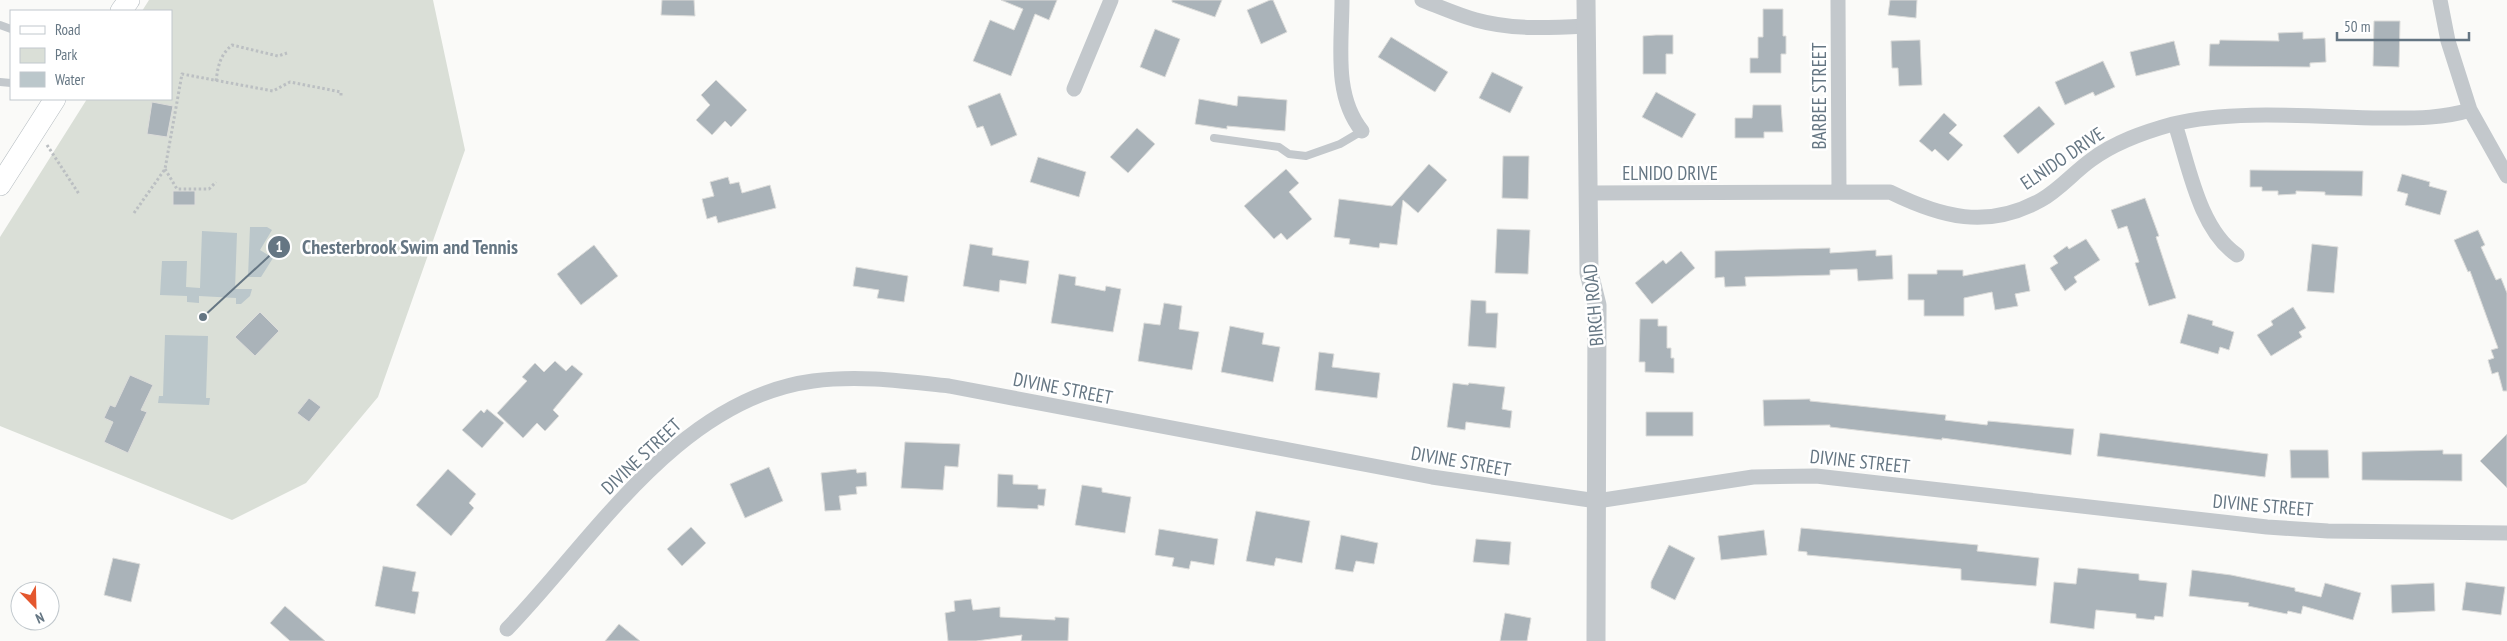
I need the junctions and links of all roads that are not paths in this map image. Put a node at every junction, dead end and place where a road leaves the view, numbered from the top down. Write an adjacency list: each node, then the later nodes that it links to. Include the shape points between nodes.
1 (1111, 0): 8 (street)
2 (1342, 0): 12 (street, via 1343,91 1348,108)
3 (1422, 0): 7 (street, via 1476,20 1507,26)
4 (1586, 0): 7 (street, BIRCH ROAD)
5 (1838, 0): 16 (street, BARBEE STREET)
6 (2440, 0): 10 (street, via 2448,41)
7 (1586, 26): 17 (street, BIRCH ROAD)
8 (1074, 90)
9 (55, 100): 15 (main road)
10 (2470, 110): 11 (street, ELNIDO DRIVE, via 2435,118 2245,116); 14 (street)
11 (2175, 124): 16 (street, ELNIDO DRIVE, via 2116,144 2090,160 2041,200 2013,212 1969,218 1920,207 1890,192); 18 (street, via 2206,219 2217,237)
12 (1362, 131): 13 (lane, via 1340,144 1306,156 1289,154 1279,147)
13 (1214, 138)
14 (2507, 176)
15 (0, 185)
16 (1839, 192): 17 (street, ELNIDO DRIVE)
17 (1588, 193): 19 (street, BIRCH ROAD, via 1589,273 1597,305)
18 (2237, 255)
19 (1596, 501): 20 (street, DIVINE STREET, via 1753,477 1816,476 2267,527); 21 (street, DIVINE STREET, via 1432,478 949,386 888,379 812,381 755,397 700,428 622,500); 22 (street, BIRCH ROAD)
20 (2507, 533)
21 (506, 629)
22 (1596, 641)

